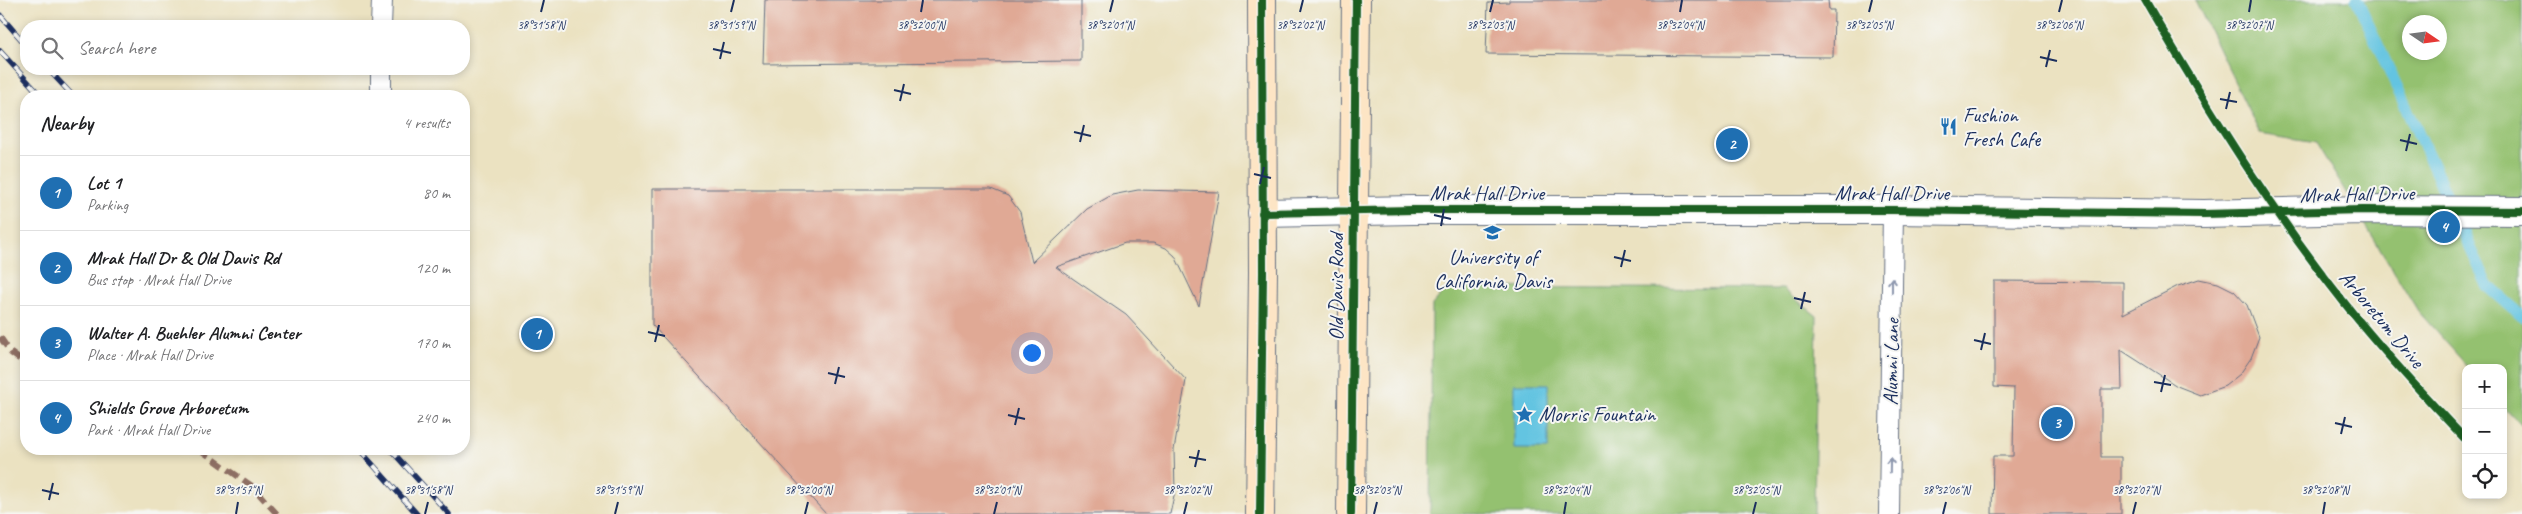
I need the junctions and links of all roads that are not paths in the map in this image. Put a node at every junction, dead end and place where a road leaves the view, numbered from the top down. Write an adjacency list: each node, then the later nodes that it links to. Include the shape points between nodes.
1 (382, 0): 4 (lane)
2 (1262, 0): 10 (street)
3 (1356, 0): 8 (street, Old Davis Road)
4 (382, 20)
5 (381, 75): 6 (lane)
6 (381, 90)
7 (1893, 210): 8 (street, Mrak Hall Drive); 9 (street, Mrak Hall Drive, via 2204,214); 13 (lane, Alumni Lane, one-way to 7)
8 (1354, 211): 10 (street, Mrak Hall Drive); 12 (street, Old Davis Road)
9 (2518, 211)
10 (1262, 213): 11 (street)
11 (1260, 514)
12 (1351, 514)
13 (1889, 514)

